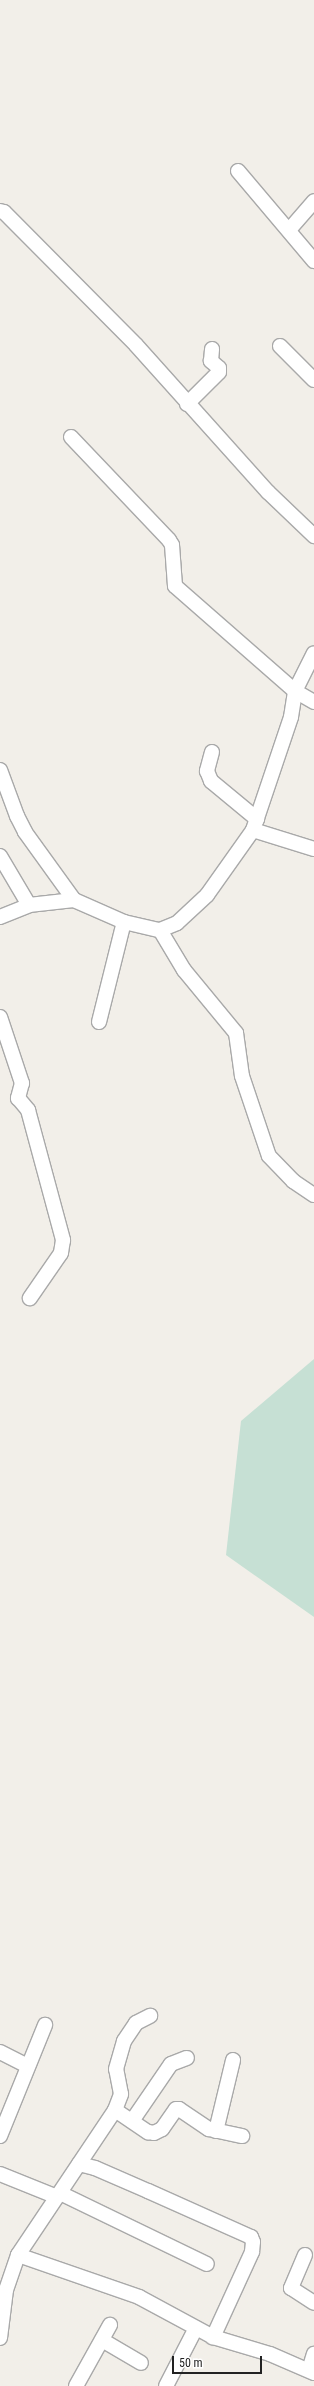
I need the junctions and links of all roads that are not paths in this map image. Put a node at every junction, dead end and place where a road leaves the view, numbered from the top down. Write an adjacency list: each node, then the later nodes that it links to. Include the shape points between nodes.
1 (238, 171): 4 (street)
2 (314, 201): 4 (street)
3 (0, 211): 9 (street, via 4,212 136,345)
4 (289, 230): 5 (street)
5 (314, 261)
6 (280, 346): 8 (street)
7 (212, 349): 9 (street, via 211,361 219,368 219,372)
8 (314, 380)
9 (187, 404): 11 (street, via 268,492)
10 (71, 437): 13 (street, via 169,540 172,545 175,586)
11 (314, 536)
12 (314, 653): 13 (street)
13 (295, 691): 14 (street); 17 (street, via 290,716)
14 (314, 702)
15 (212, 752): 17 (street, via 208,771 210,781)
16 (0, 770): 20 (street, via 25,832)
17 (255, 824): 18 (street); 24 (street, via 207,895 177,923)
18 (314, 849)
19 (0, 856): 21 (street)
20 (74, 900): 21 (street); 23 (street)
21 (29, 905): 22 (street)
22 (0, 917)
23 (124, 922): 24 (street); 26 (street)
24 (160, 930): 27 (street, via 184,970 236,1033 242,1076 269,1156 293,1182)
25 (0, 1016): 28 (street, via 22,1084 18,1098 28,1110 63,1240 62,1253)
26 (99, 1022)
27 (314, 1195)
28 (30, 1298)
29 (150, 2016): 35 (street, via 130,2029 121,2048 116,2069 121,2094)
30 (45, 2025): 34 (street)
31 (0, 2052): 34 (street)
32 (187, 2058): 36 (street, via 171,2064)
33 (233, 2060): 37 (street)
34 (28, 2066): 38 (street)
35 (115, 2110): 36 (street); 40 (street)
36 (132, 2121): 37 (street, via 154,2133 162,2129 179,2109)
37 (216, 2131): 39 (street)
38 (0, 2136)
39 (242, 2136)
40 (79, 2164): 42 (street); 49 (street, via 142,2188 251,2237 252,2252)
41 (0, 2174): 42 (street)
42 (58, 2195): 43 (street); 45 (street)
43 (18, 2255): 48 (street, via 139,2297); 50 (street, via 6,2290)
44 (305, 2255): 46 (street, via 291,2288)
45 (207, 2264)
46 (314, 2303)
47 (110, 2325): 51 (street)
48 (196, 2328): 49 (street); 56 (street)
49 (213, 2337): 54 (street, via 270,2354)
50 (0, 2338)
51 (102, 2340): 53 (street); 55 (street)
52 (314, 2354): 54 (street)
53 (141, 2363)
54 (311, 2371)
55 (76, 2386)
56 (166, 2386)

